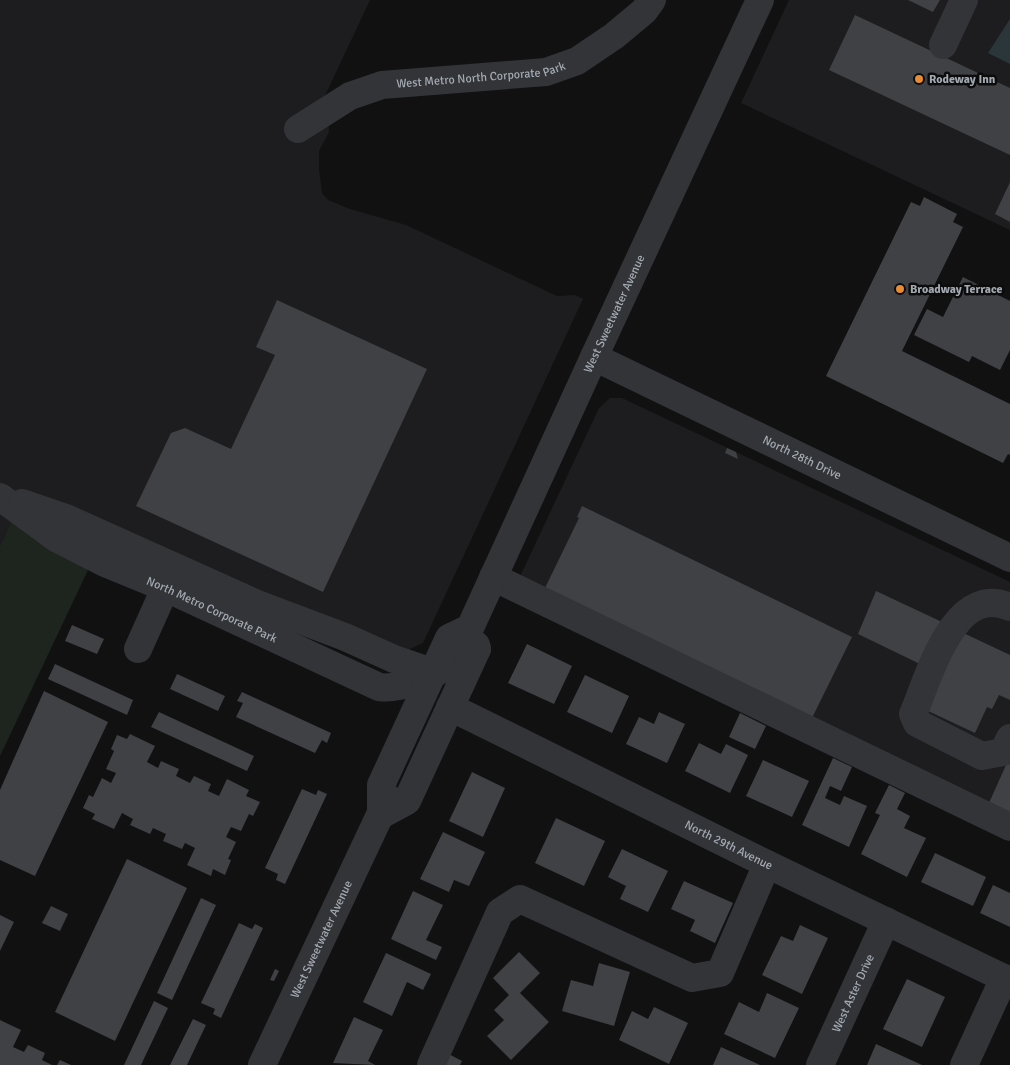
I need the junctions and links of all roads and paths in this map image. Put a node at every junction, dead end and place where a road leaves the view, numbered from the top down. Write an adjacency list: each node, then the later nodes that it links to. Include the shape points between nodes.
1 (652, 0): 5 (street, West Metro North Corporate Park, via 614,36 577,62 546,72 382,85 350,96)
2 (760, 0): 6 (street, West Sweetwater Avenue)
3 (964, 0): 4 (street)
4 (943, 45)
5 (298, 129)
6 (594, 357): 8 (street, North 28th Drive); 10 (street, West Sweetwater Avenue)
7 (0, 496): 9 (street, North Metro Corporate Park, via 56,538 105,563)
8 (1010, 558)
9 (170, 577): 13 (street); 14 (street, North Metro Corporate Park, via 379,687 392,689 408,685)
10 (493, 577): 12 (street, West Sweetwater Avenue); 19 (street)
11 (1010, 607): 17 (street, via 1001,603 976,605 961,616 948,634 913,714 917,723 982,756 1003,752)
12 (474, 639): 14 (street, West Sweetwater Avenue, via 448,638); 15 (street, West Sweetwater Avenue)
13 (138, 649)
14 (432, 672): 15 (street); 16 (street, West Sweetwater Avenue)
15 (450, 707): 16 (street); 18 (street, West Sweetwater Avenue, via 407,801); 20 (street, North 29th Avenue)
16 (417, 716): 18 (street, West Sweetwater Avenue, via 381,785)
17 (1010, 738)
18 (381, 815): 23 (street, West Sweetwater Avenue)
19 (1010, 827)
20 (767, 864): 21 (street, North 29th Avenue); 24 (street, via 720,973 692,978 520,899 500,912)
21 (886, 921): 22 (street, North 29th Avenue); 25 (street, West Aster Drive)
22 (1007, 979): 26 (street)
23 (262, 1065)
24 (431, 1065)
25 (820, 1065)
26 (964, 1065)

